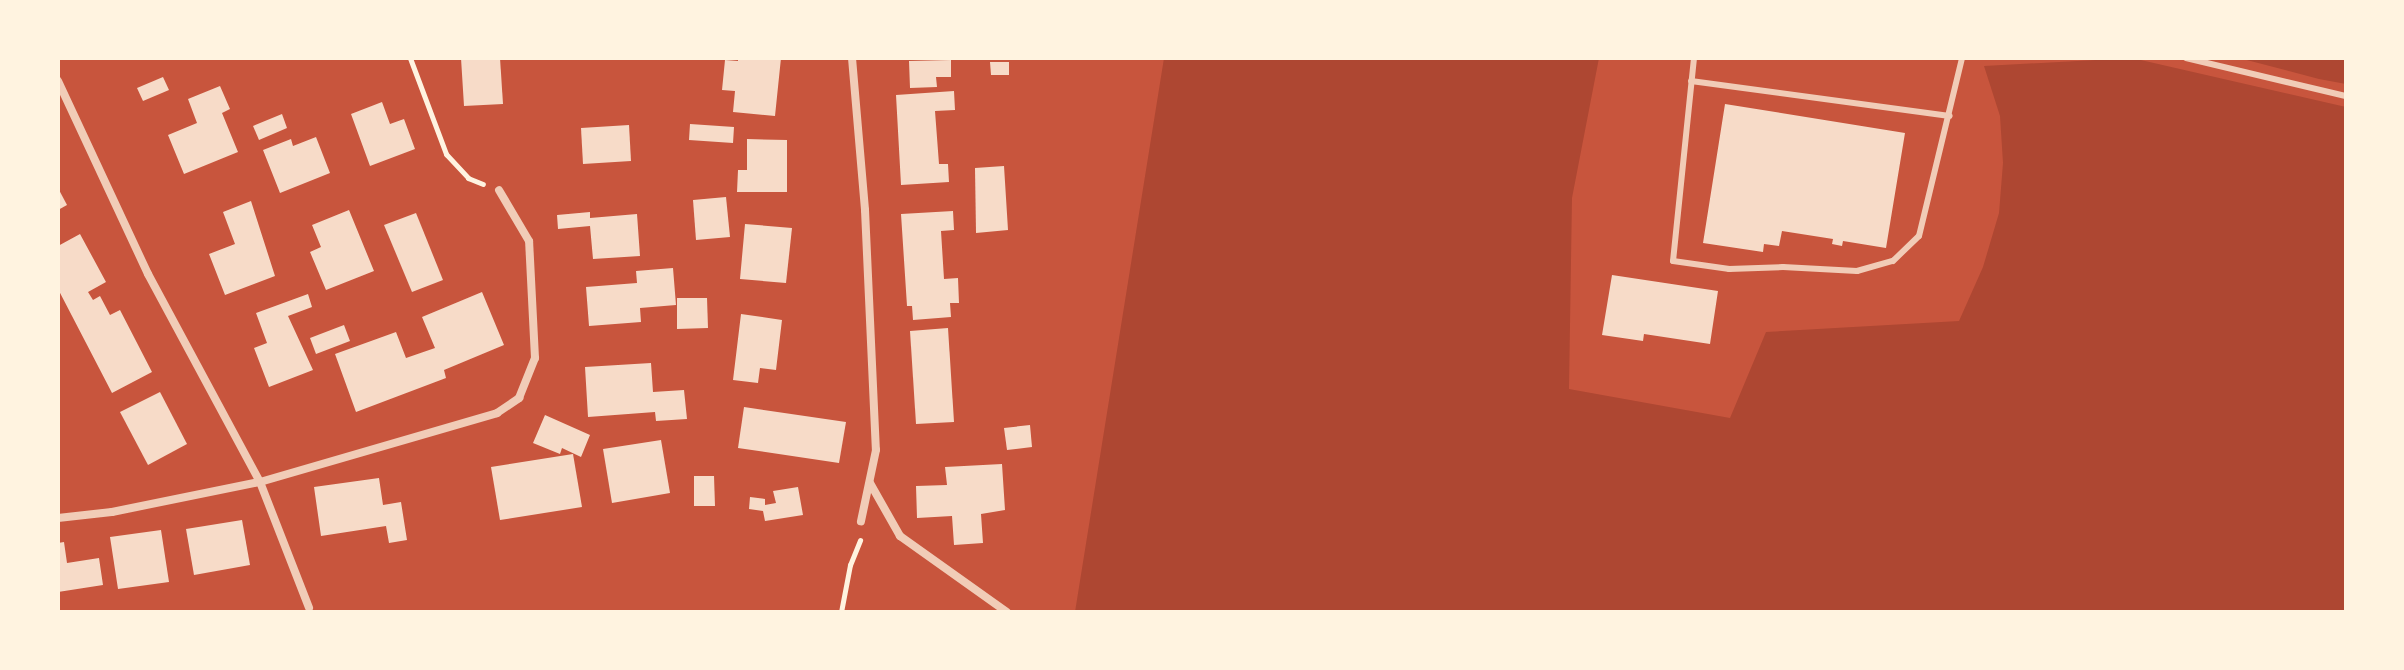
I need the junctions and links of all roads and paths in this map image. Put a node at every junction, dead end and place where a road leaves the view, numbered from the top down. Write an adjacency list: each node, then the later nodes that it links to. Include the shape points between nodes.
1 (410, 58): 10 (path, via 446,154 468,178)
2 (852, 58): 12 (street, via 876,450)
3 (1694, 58): 7 (lane)
4 (1962, 58): 9 (lane)
5 (2186, 58): 8 (lane)
6 (58, 81): 11 (street, via 148,274)
7 (1691, 81): 9 (lane); 9 (lane, via 1673,261 1729,269 1857,271 1893,261 1919,236)
8 (2346, 96)
9 (1950, 116)
10 (499, 190): 11 (street, via 529,241 535,358 519,398 497,413)
11 (260, 482): 13 (street); 15 (street)
12 (870, 482): 14 (street); 17 (street, via 900,536)
13 (58, 518)
14 (861, 521): 16 (path, via 860,545 850,565)
15 (309, 608)
16 (841, 612)
17 (1007, 612)

